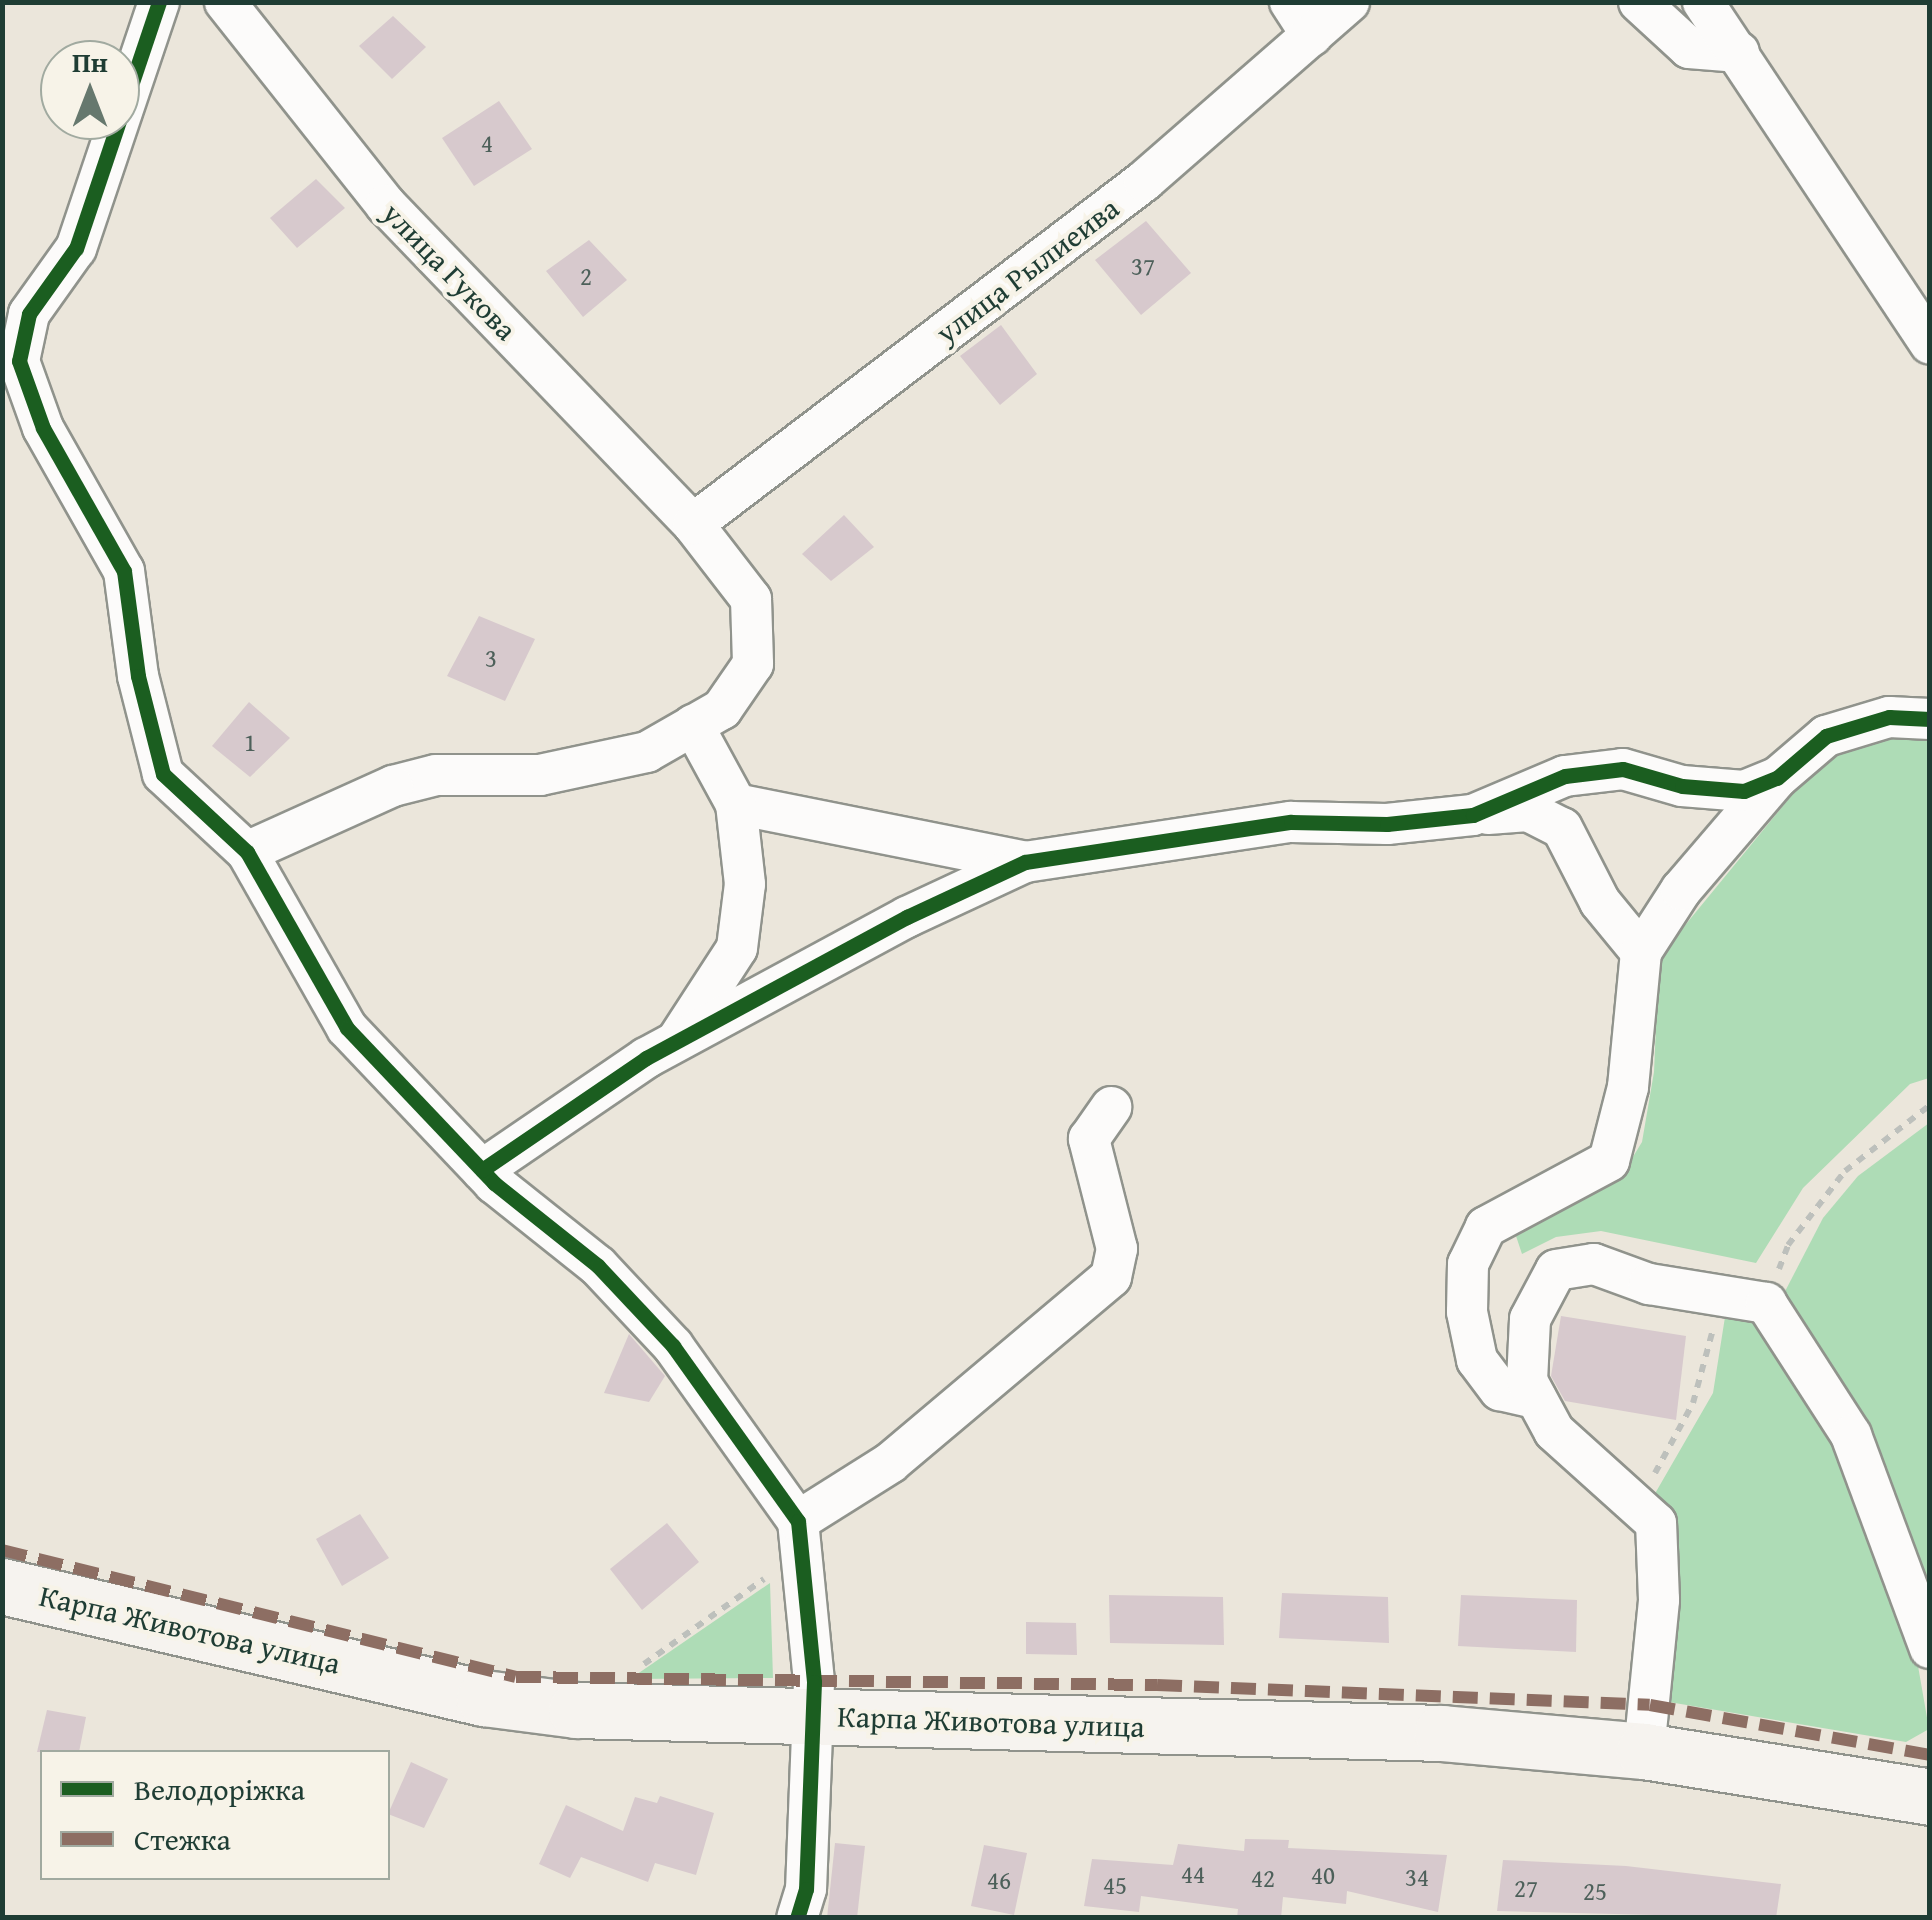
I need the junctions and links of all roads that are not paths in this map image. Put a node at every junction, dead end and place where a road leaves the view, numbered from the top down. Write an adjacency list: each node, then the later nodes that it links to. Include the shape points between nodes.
1 (159, 2): 8 (street, via 76,248)
2 (226, 2): 10 (street, улица Гукова, via 386,206)
3 (1349, 2): 6 (street, улица Рылиеива)
4 (1638, 2): 7 (street, via 1690,48)
5 (1703, 2): 7 (street)
6 (1301, 19): 10 (street, улица Рылиеива, via 1144,180)
7 (1739, 52): 9 (street)
8 (13, 338): 16 (street, via 43,428 124,571 138,676 163,774)
9 (1930, 344)
10 (694, 524): 12 (street, улица Гукова, via 751,599 753,664 722,710)
11 (1930, 719): 13 (street, via 1888,717 1826,736)
12 (694, 726): 14 (street); 16 (street, улица Гукова, via 647,752 540,774 436,774)
13 (1777, 778): 15 (street, via 1744,791 1682,786 1623,769 1565,776); 18 (street, via 1682,890)
14 (736, 804): 17 (street); 19 (street, via 744,884 737,948)
15 (1472, 816): 17 (street, via 1387,824 1292,822); 18 (street, via 1528,811 1562,828 1600,902)
16 (247, 852): 21 (street, via 346,1028)
17 (1024, 862): 19 (street)
18 (1641, 952): 22 (street, via 1628,1087 1609,1161 1486,1228 1468,1264 1467,1312 1477,1360 1500,1390)
19 (676, 1042): 21 (street)
20 (1111, 1107): 23 (street, via 1090,1139 1092,1169 1115,1235 1111,1277 890,1462)
21 (482, 1170): 23 (street, via 598,1266 674,1346)
22 (1536, 1398): 25 (street, via 1527,1381 1530,1319 1556,1270 1594,1264 1648,1284 1766,1303 1851,1435); 27 (street, via 1554,1431 1656,1522 1659,1600)
23 (798, 1521): 26 (street)
24 (2, 1586): 26 (main road, Карпа Животова улица, via 484,1698 576,1710)
25 (1930, 1648)
26 (812, 1716): 27 (main road, Карпа Животова улица, via 1442,1733); 29 (street, via 806,1888)
27 (1644, 1751): 28 (main road, Карпа Животова улица)
28 (1930, 1796)
29 (797, 1918)

